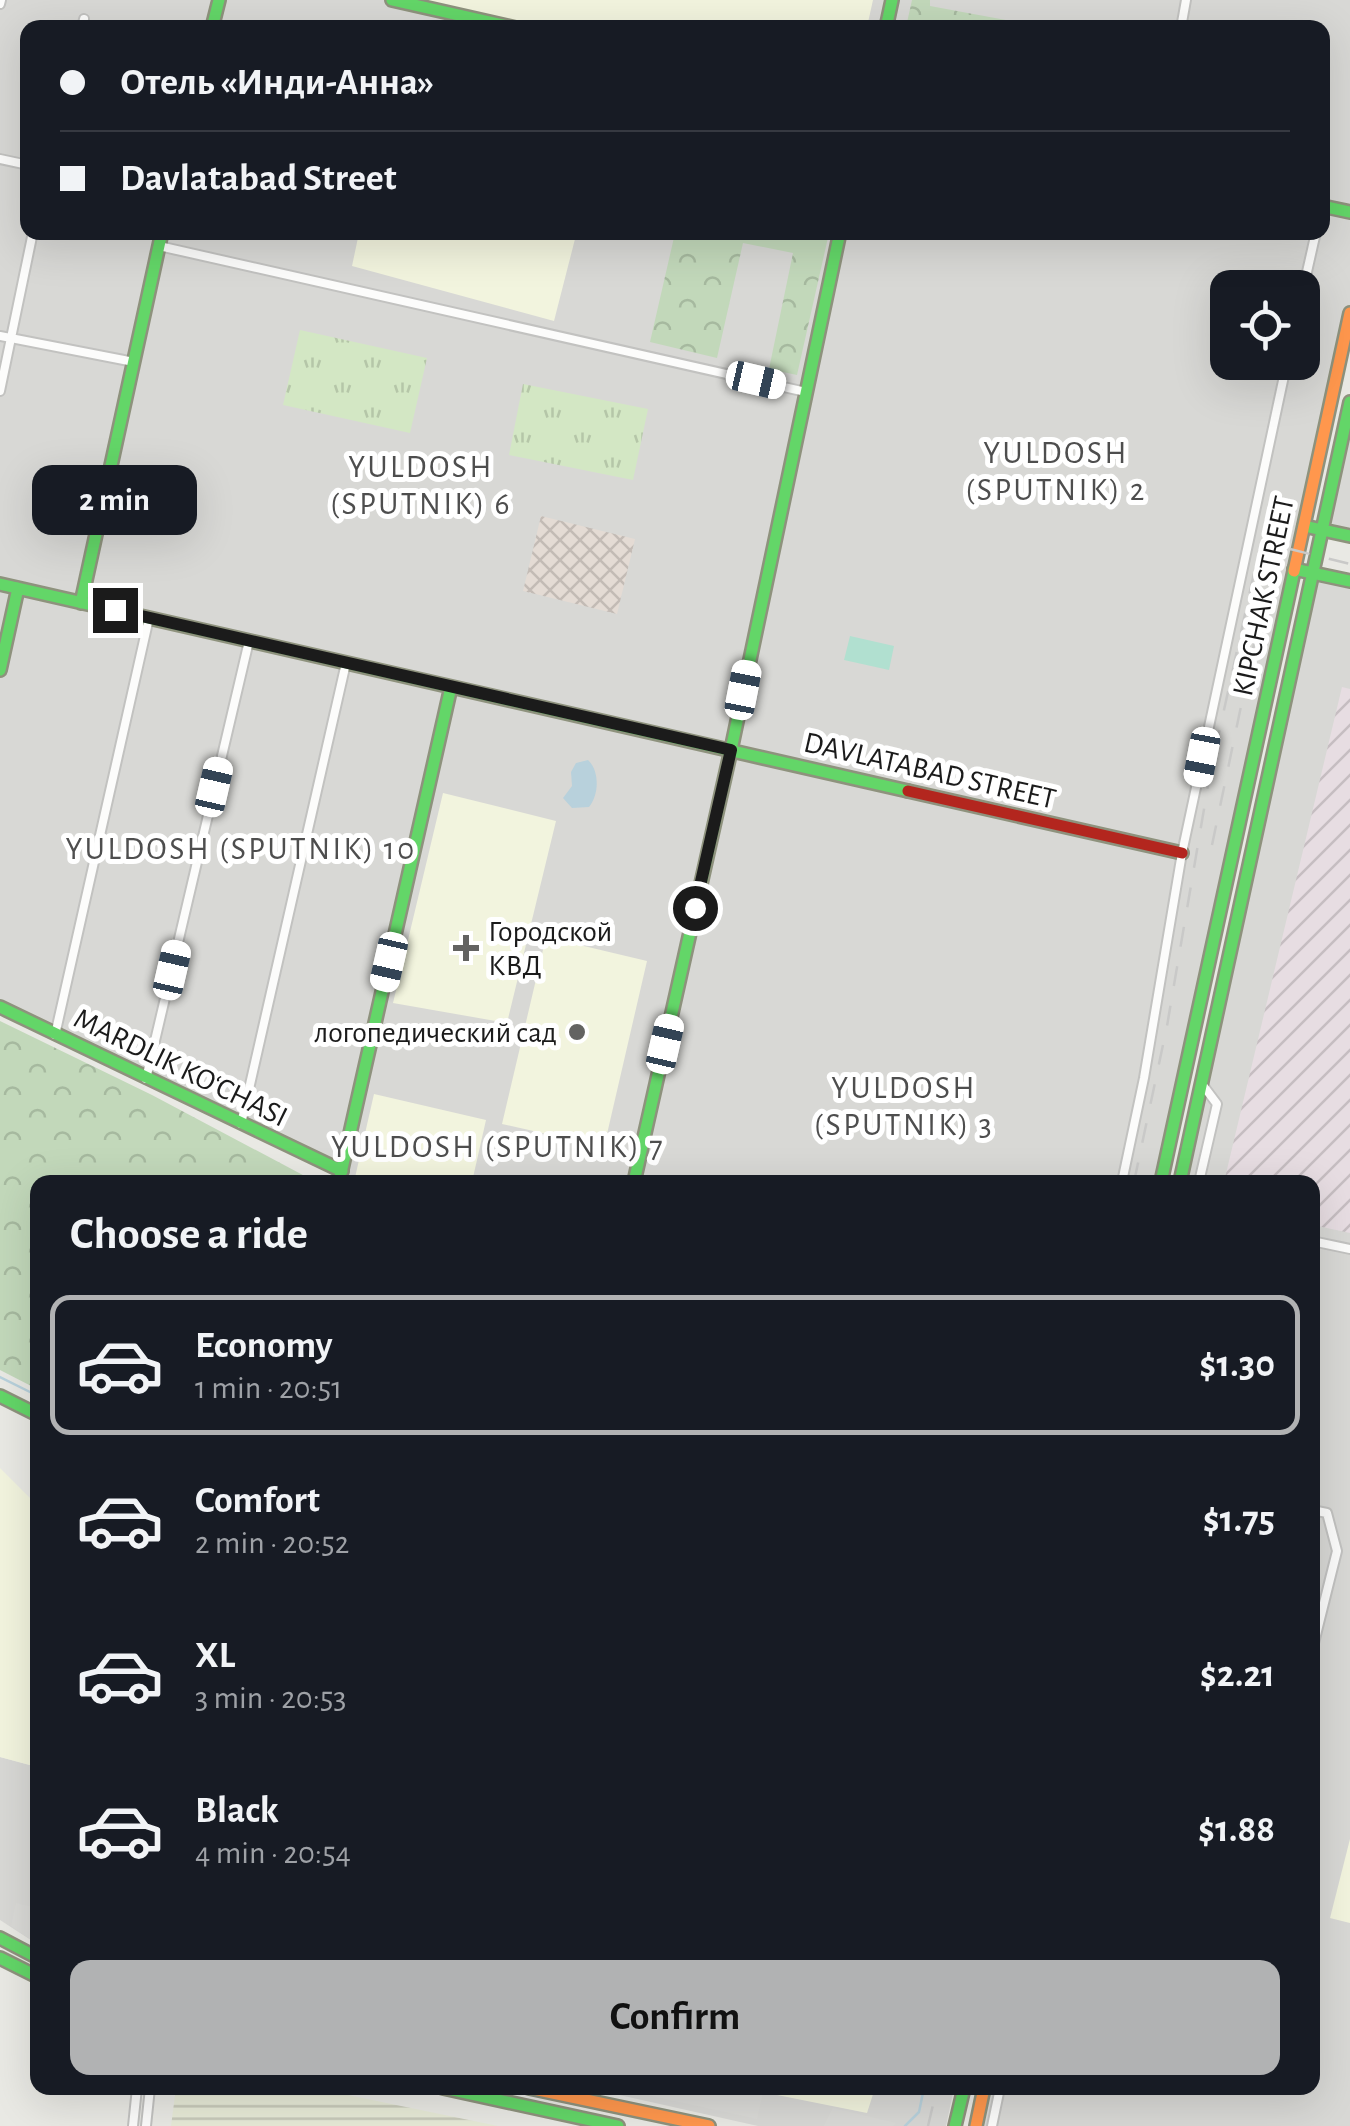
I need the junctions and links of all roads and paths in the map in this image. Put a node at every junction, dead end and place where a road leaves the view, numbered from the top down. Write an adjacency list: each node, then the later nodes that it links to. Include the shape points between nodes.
1 (392, 0): 2 (street)
2 (481, 20)
3 (32, 240): 11 (street)
4 (161, 240): 12 (street)
5 (165, 240): 15 (street)
6 (838, 240): 15 (street)
7 (1314, 240): 8 (street)
8 (1307, 270)
9 (1350, 313): 17 (street, KIPCHAK STREET)
10 (0, 336): 11 (street)
11 (12, 339): 12 (street); 14 (street)
12 (134, 362): 25 (street)
13 (1284, 380): 34 (street)
14 (0, 391)
15 (806, 392): 31 (street)
16 (1350, 402): 18 (street, KIPCHAK STREET)
17 (1304, 526): 18 (street); 20 (street, KIPCHAK STREET)
18 (1323, 530): 19 (street); 21 (street, KIPCHAK STREET)
19 (1350, 536)
20 (1294, 569): 21 (street); 32 (street, KIPCHAK STREET)
21 (1314, 573): 22 (street); 33 (street, KIPCHAK STREET)
22 (1350, 581)
23 (0, 584): 24 (street)
24 (18, 588): 25 (street, DAVLATABAD STREET); 29 (street)
25 (82, 603): 26 (street, DAVLATABAD STREET)
26 (149, 618): 27 (street, DAVLATABAD STREET); 36 (street)
27 (249, 641): 28 (street, DAVLATABAD STREET); 37 (street)
28 (346, 663): 30 (street, DAVLATABAD STREET); 40 (street)
29 (0, 670)
30 (452, 687): 31 (street, DAVLATABAD STREET); 42 (street)
31 (731, 750): 34 (street, DAVLATABAD STREET); 43 (street)
32 (1251, 768): 33 (street); 38 (street, KIPCHAK STREET)
33 (1270, 772): 39 (street, KIPCHAK STREET)
34 (1182, 853): 44 (street)
35 (0, 1006): 36 (street, MARDLIK KO‘CHASI)
36 (56, 1035): 37 (street, MARDLIK KO‘CHASI)
37 (146, 1079): 40 (street, MARDLIK KO‘CHASI)
38 (1183, 1080): 39 (street); 45 (street, KIPCHAK STREET)
39 (1202, 1084): 46 (street, KIPCHAK STREET); 47 (street, KIPCHAK STREET, via 1217,1104)
40 (241, 1124): 41 (street, MARDLIK KO‘CHASI)
41 (336, 1175)
42 (340, 1175)
43 (636, 1175)
44 (1123, 1175)
45 (1163, 1175)
46 (1182, 1175)
47 (1201, 1175)
48 (1320, 1243): 49 (street)
49 (1350, 1249)
50 (0, 1396): 51 (street)
51 (30, 1410)
52 (1320, 1512): 53 (street, via 1326,1513)
53 (1337, 1552): 54 (street); 55 (street)
54 (1350, 1554)
55 (1320, 1619)
56 (0, 1938): 57 (street)
57 (30, 1954)
58 (0, 1958): 59 (street)
59 (30, 1973)
60 (136, 2095): 69 (street)
61 (149, 2095): 70 (street)
62 (475, 2095): 68 (street)
63 (564, 2095): 67 (street)
64 (963, 2095): 73 (street)
65 (983, 2095): 74 (street)
66 (999, 2095): 75 (street)
67 (569, 2096): 68 (street); 72 (street)
68 (566, 2114): 71 (street)
69 (133, 2126)
70 (146, 2126)
71 (618, 2126)
72 (710, 2126)
73 (956, 2126)
74 (976, 2126)
75 (992, 2126)

